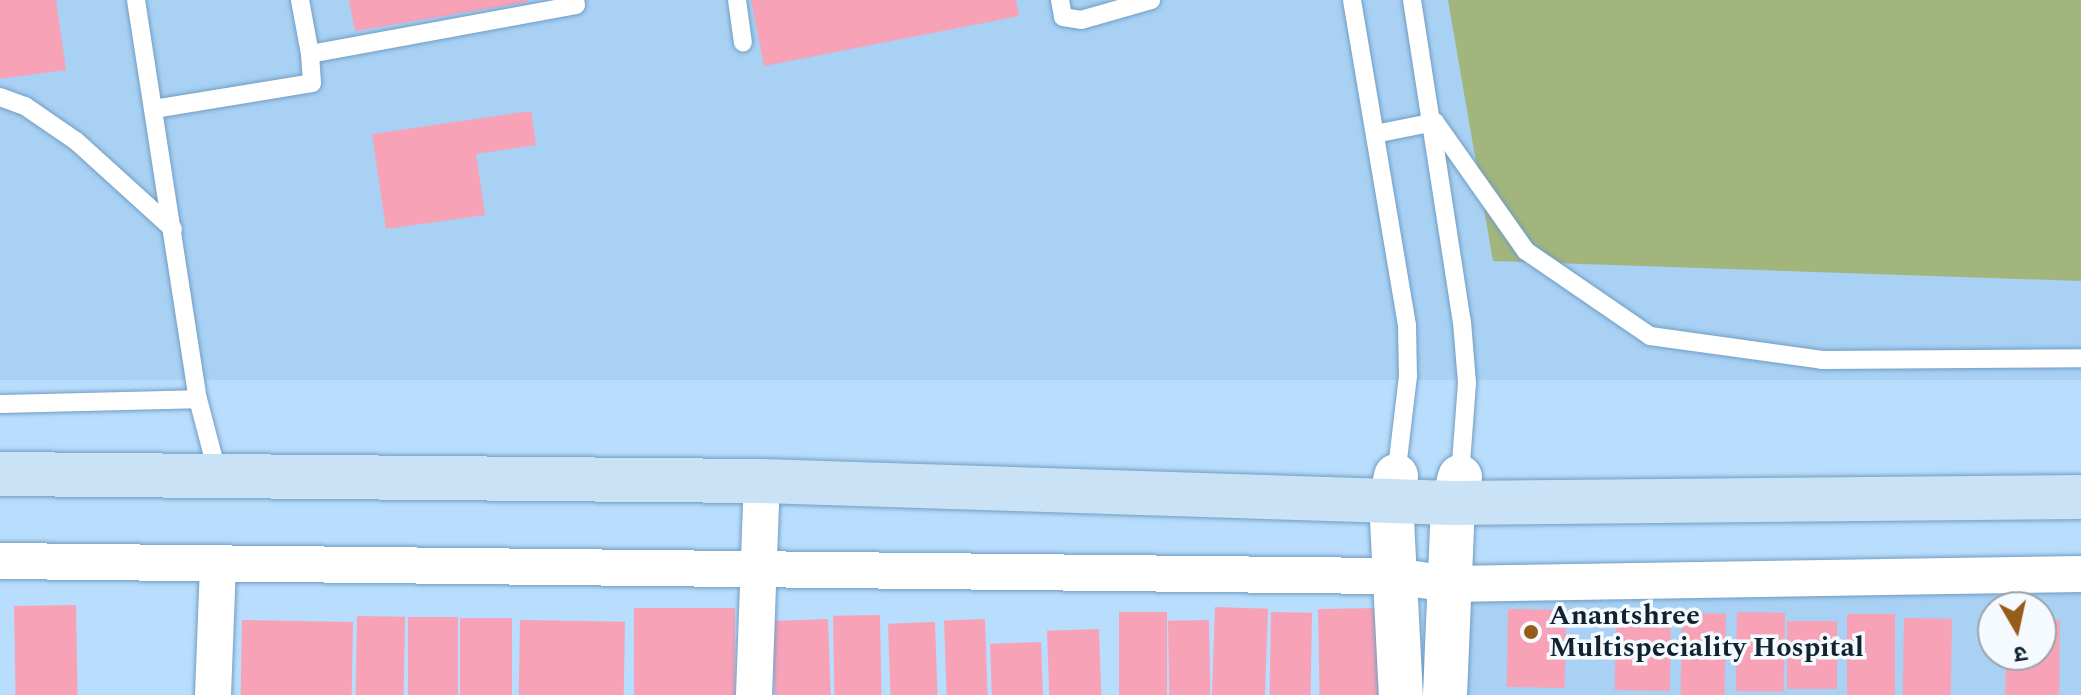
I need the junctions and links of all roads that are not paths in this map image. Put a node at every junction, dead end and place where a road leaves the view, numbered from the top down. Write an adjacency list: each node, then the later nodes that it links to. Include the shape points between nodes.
1 (136, 0): 12 (lane)
2 (300, 0): 10 (lane)
3 (575, 0): 10 (lane, via 576,5)
4 (737, 0): 9 (lane)
5 (1060, 0): 6 (lane, via 1063,17 1081,20)
6 (1151, 0)
7 (1352, 0): 14 (lane)
8 (1412, 0): 13 (lane)
9 (743, 43)
10 (310, 54): 12 (lane, via 312,83)
11 (0, 97): 15 (lane, via 25,106 76,141)
12 (154, 109): 15 (lane)
13 (1435, 122): 14 (lane); 16 (lane, via 1526,251 1650,336 1822,360); 25 (lane, via 1467,383)
14 (1375, 134): 24 (lane, via 1407,325 1408,376)
15 (173, 229): 17 (lane)
16 (2081, 358)
17 (198, 399): 18 (lane); 20 (lane)
18 (0, 404)
19 (0, 456): 20 (main road)
20 (214, 460): 24 (main road)
21 (0, 474): 23 (main road)
22 (2081, 475): 25 (main road)
23 (762, 481): 24 (main road); 29 (street)
24 (1394, 488): 25 (main road); 31 (street)
25 (1457, 490): 26 (main road); 32 (street)
26 (2081, 497)
27 (0, 561): 28 (street)
28 (218, 564): 29 (street); 33 (street)
29 (757, 570): 31 (street); 34 (street)
30 (2081, 574): 32 (street)
31 (1395, 576): 32 (street); 35 (street)
32 (1448, 584): 36 (street)
33 (213, 695)
34 (754, 695)
35 (1401, 695)
36 (1445, 695)

